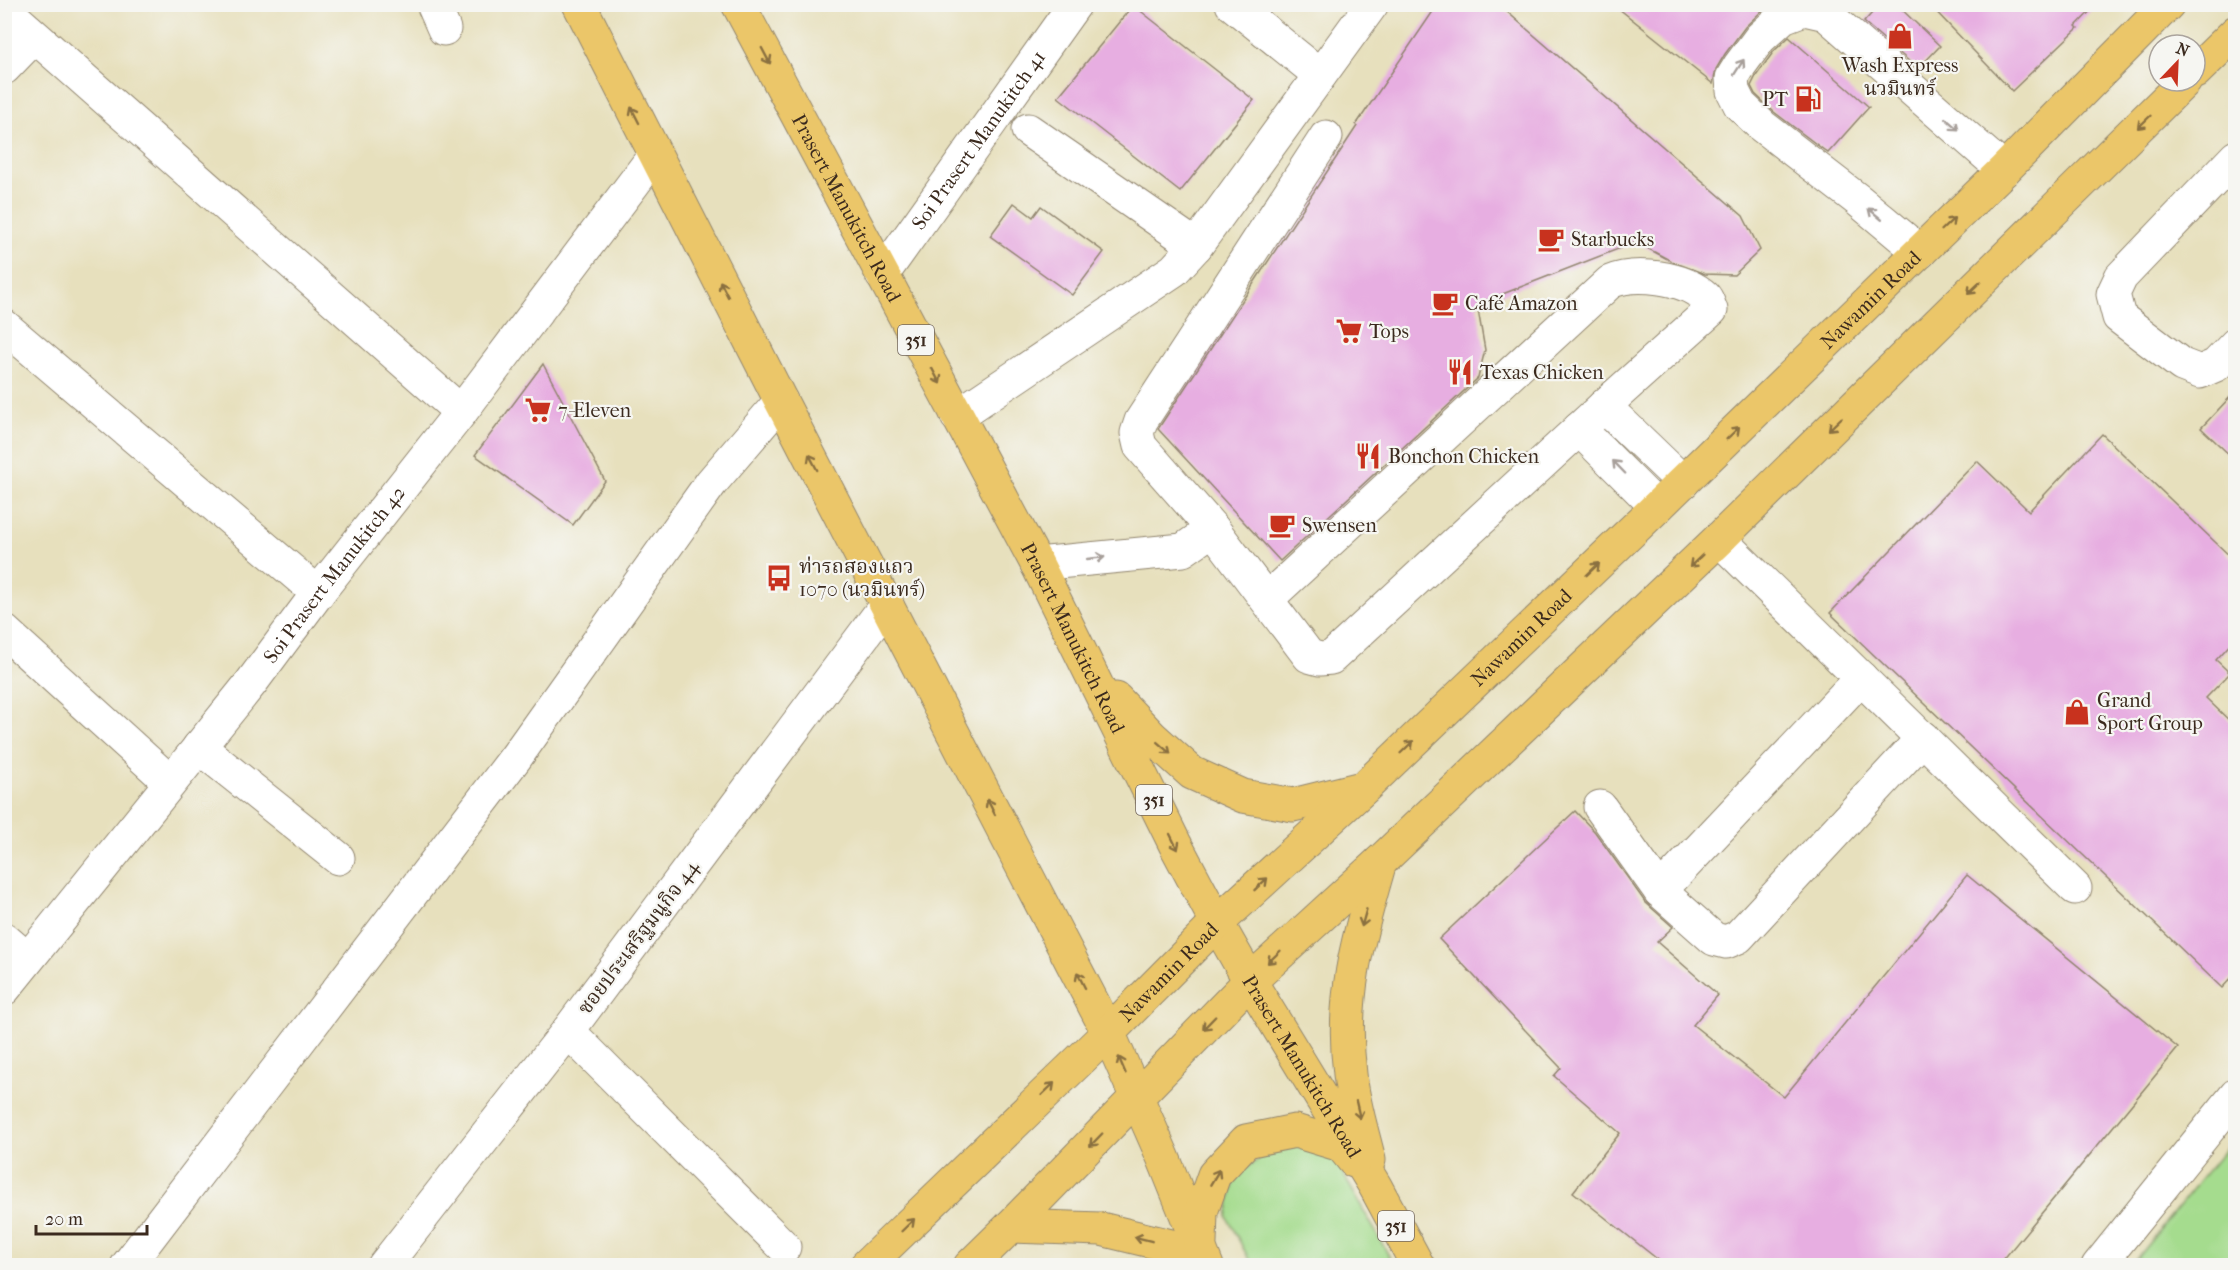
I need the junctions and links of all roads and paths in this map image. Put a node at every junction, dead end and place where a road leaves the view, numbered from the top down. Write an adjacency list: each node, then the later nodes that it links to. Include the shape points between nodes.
1 (579, 4): 16 (main road, one-way to 1)
2 (738, 4): 21 (main road, Prasert Manukitch Road / 351, one-way to 21)
3 (1075, 4): 21 (street, Soi Prasert Manukitch 41)
4 (1232, 4): 12 (street)
5 (1372, 4): 12 (street)
6 (2168, 4): 18 (main road, Nawamin Road)
7 (4, 9): 9 (street)
8 (2235, 32): 10 (main road)
9 (34, 37): 11 (street); 26 (street)
10 (2207, 60)
11 (4, 68)
12 (1320, 75): 19 (street)
13 (2173, 93): 32 (main road, one-way to 32)
14 (1028, 130): 19 (street)
15 (1326, 137): 31 (street, via 1137,433 1140,446)
16 (655, 155): 24 (main road, one-way to 16); 26 (street, Soi Prasert Manukitch 42)
17 (2235, 158): 23 (street, via 2121,277 2114,294 2119,317 2182,365 2200,372 2216,365)
18 (2004, 170): 20 (main road, Nawamin Road, one-way to 18); 20 (street, one-way to 18, via 1740,105 1732,78 1760,38 1783,17 1804,9 1826,14)
19 (1196, 246): 27 (street, via 1174,270)
20 (1920, 252): 29 (main road, Nawamin Road, one-way to 20)
21 (882, 275): 27 (main road, Prasert Manukitch Road / 351, one-way to 27)
22 (4, 326): 34 (street)
23 (2235, 344)
24 (781, 401): 36 (main road, one-way to 24); 61 (street, via 711,483 516,757)
25 (1604, 406): 28 (street); 29 (street); 35 (street, via 1711,310 1706,298 1680,284 1650,277 1627,276 1610,282)
26 (461, 412): 34 (street, Soi Prasert Manukitch 42)
27 (957, 416): 33 (main road, Prasert Manukitch Road / 351)
28 (1579, 429): 30 (street, one-way to 28); 35 (street, via 1331,658 1309,656)
29 (1683, 482): 30 (main road, Nawamin Road)
30 (1657, 507): 43 (main road, Nawamin Road, one-way to 30)
31 (1213, 529): 33 (street, one-way to 31, via 1183,550); 35 (street)
32 (1719, 539): 39 (street); 46 (main road, one-way to 46)
33 (1037, 564): 38 (main road, Prasert Manukitch Road / 351)
34 (318, 593): 41 (street, Soi Prasert Manukitch 42)
35 (1267, 599)
36 (886, 604): 53 (street, ซอยประเสริฐมนูกิจ 44); 54 (main road, one-way to 36)
37 (4, 631): 42 (street)
38 (1094, 676): 43 (main road, one-way to 43, via 1192,772 1243,796 1293,805); 49 (main road, Prasert Manukitch Road / 351, one-way to 49)
39 (1861, 678): 40 (street); 48 (street)
40 (1923, 738): 47 (street); 48 (street, via 1738,937 1726,942 1714,939)
41 (199, 747): 42 (street, Soi Prasert Manukitch 42); 45 (street)
42 (170, 782): 50 (street, Soi Prasert Manukitch 42)
43 (1364, 788): 49 (main road, Nawamin Road, one-way to 43)
44 (1600, 807): 48 (street)
45 (338, 858)
46 (1380, 862): 51 (main road, one-way to 51); 57 (main road, one-way to 57, via 1356,944 1347,1022 1350,1075)
47 (2075, 888)
48 (1660, 891)
49 (1217, 923): 51 (main road, Prasert Manukitch Road / 351); 54 (main road, Nawamin Road)
50 (16, 949): 52 (street, Soi Prasert Manukitch 42)
51 (1250, 981): 56 (main road, one-way to 56); 57 (main road, Prasert Manukitch Road / 351)
52 (4, 989)
53 (568, 1031): 59 (street); 62 (street, ซอยประเสริฐมนูกิจ 44)
54 (1108, 1032): 56 (main road, one-way to 54); 63 (main road, Nawamin Road, one-way to 54)
55 (2235, 1095): 66 (street)
56 (1137, 1098): 58 (main road, one-way to 58); 60 (main road)
57 (1375, 1186): 60 (main road, one-way to 57, via 1201,1212 1214,1175 1246,1141 1295,1131 1341,1145); 65 (main road, Prasert Manukitch Road / 351)
58 (1011, 1226): 60 (main road, one-way to 58, via 1101,1229); 64 (main road)
59 (784, 1246)
60 (1203, 1259)
61 (127, 1266)
62 (384, 1266)
63 (866, 1266)
64 (970, 1266)
65 (1418, 1266)
66 (2098, 1266)

